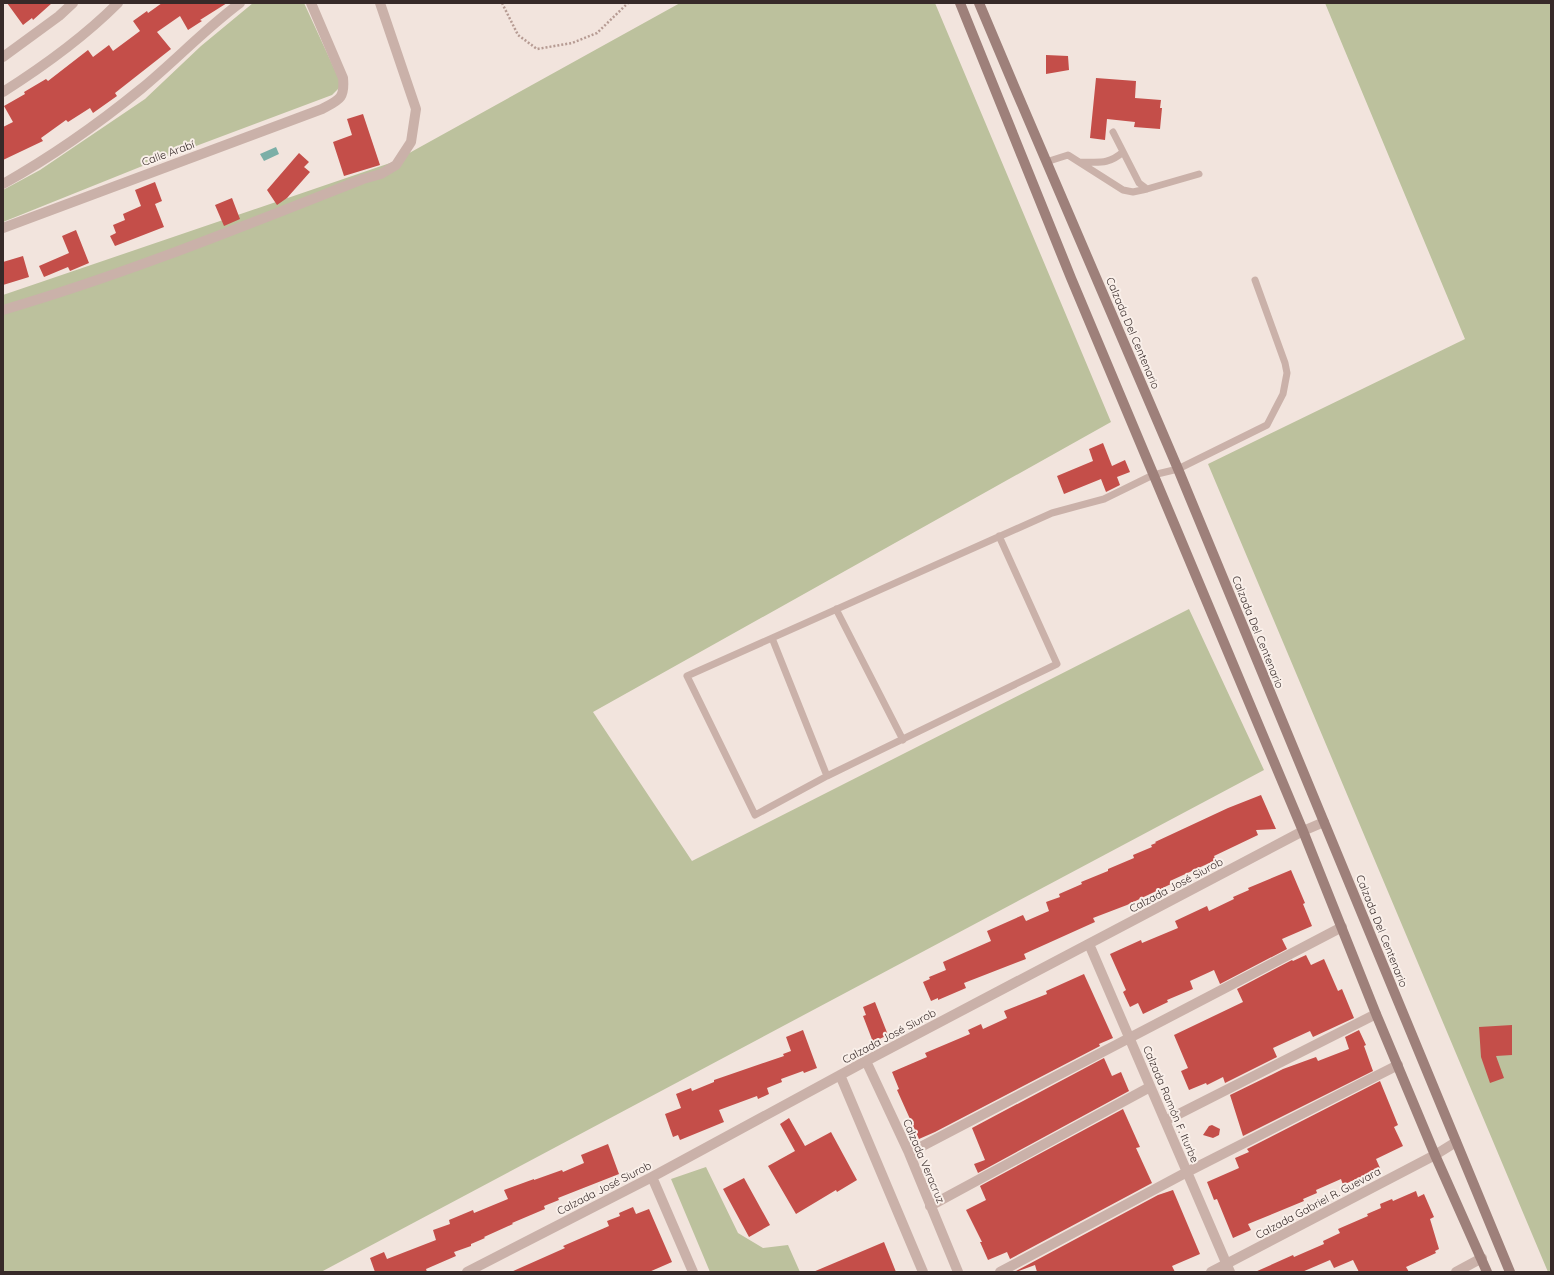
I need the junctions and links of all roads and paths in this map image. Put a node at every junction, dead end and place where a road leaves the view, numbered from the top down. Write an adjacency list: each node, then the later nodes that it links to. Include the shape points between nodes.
1 (73, 3): 10 (street)
2 (118, 3): 11 (street, via 47,62)
3 (240, 3): 17 (street, via 141,89 73,140)
4 (311, 3): 19 (street, Calle Arabí, via 344,78 341,98 322,109)
5 (380, 3): 21 (street, via 416,109 411,142 396,165 381,174 164,258)
6 (502, 3): 7 (path, via 518,35 537,49 572,43 597,33)
7 (628, 3)
8 (960, 3): 23 (main road, via 1070,278)
9 (980, 3): 14 (main road, Calzada Del Centenario)
10 (3, 57)
11 (3, 92)
12 (1113, 132): 13 (lane)
13 (1123, 152): 15 (lane, via 1114,160 1105,163); 18 (lane, via 1139,183)
14 (1046, 162): 15 (lane, via 1068,155); 22 (main road, Calzada Del Centenario)
15 (1079, 162): 18 (lane, via 1123,190 1133,192)
16 (1199, 174): 18 (lane)
17 (3, 184)
18 (1147, 189)
19 (3, 228)
20 (1255, 280): 22 (lane, via 1285,363 1287,373 1283,394 1267,425)
21 (3, 310)
22 (1178, 469): 23 (lane); 29 (main road, Calzada Del Centenario)
23 (1153, 475): 24 (lane, via 1104,499 1052,513); 30 (main road)
24 (999, 536): 25 (lane); 27 (lane, via 1057,664)
25 (836, 609): 26 (lane); 27 (lane)
26 (772, 638): 28 (lane); 28 (lane, via 687,676 754,815)
27 (903, 740): 28 (lane)
28 (827, 776)
29 (1324, 822): 30 (street, Calzada José Siurob); 40 (main road, Calzada Del Centenario)
30 (1303, 831): 31 (main road); 32 (street, Calzada José Siurob)
31 (1342, 928): 33 (main road); 34 (street)
32 (1089, 944): 34 (street, Calzada Ramón F. Iturbe); 35 (street, Calzada José Siurob)
33 (1376, 1014): 36 (main road); 39 (street)
34 (1130, 1039): 38 (street, Calzada Ramón F. Iturbe); 41 (street)
35 (866, 1061): 37 (street, Calzada José Siurob); 41 (street, Calzada Veracruz)
36 (1398, 1065): 42 (main road); 43 (street)
37 (840, 1075): 44 (street, Calzada José Siurob); 50 (street)
38 (1150, 1087): 39 (street, Calzada Ramón F. Iturbe); 45 (street)
39 (1165, 1121): 43 (street, Calzada Ramón F. Iturbe)
40 (1456, 1142): 42 (street, Calzada Gabriel R. Guevara); 56 (main road, Calzada Del Centenario)
41 (909, 1153): 45 (street, Calzada Veracruz)
42 (1436, 1155): 46 (main road); 47 (street, Calzada Gabriel R. Guevara)
43 (1187, 1172): 47 (street, Calzada Ramón F. Iturbe); 52 (street)
44 (652, 1177): 48 (street); 49 (street, Calzada José Siurob)
45 (930, 1206): 51 (street, Calzada Veracruz)
46 (1482, 1258): 54 (street); 55 (main road)
47 (1228, 1268): 53 (street, Calzada Gabriel R. Guevara)
48 (690, 1271)
49 (467, 1272)
50 (923, 1272)
51 (958, 1272)
52 (1000, 1272)
53 (1211, 1272)
54 (1456, 1272)
55 (1487, 1272)
56 (1510, 1272)

